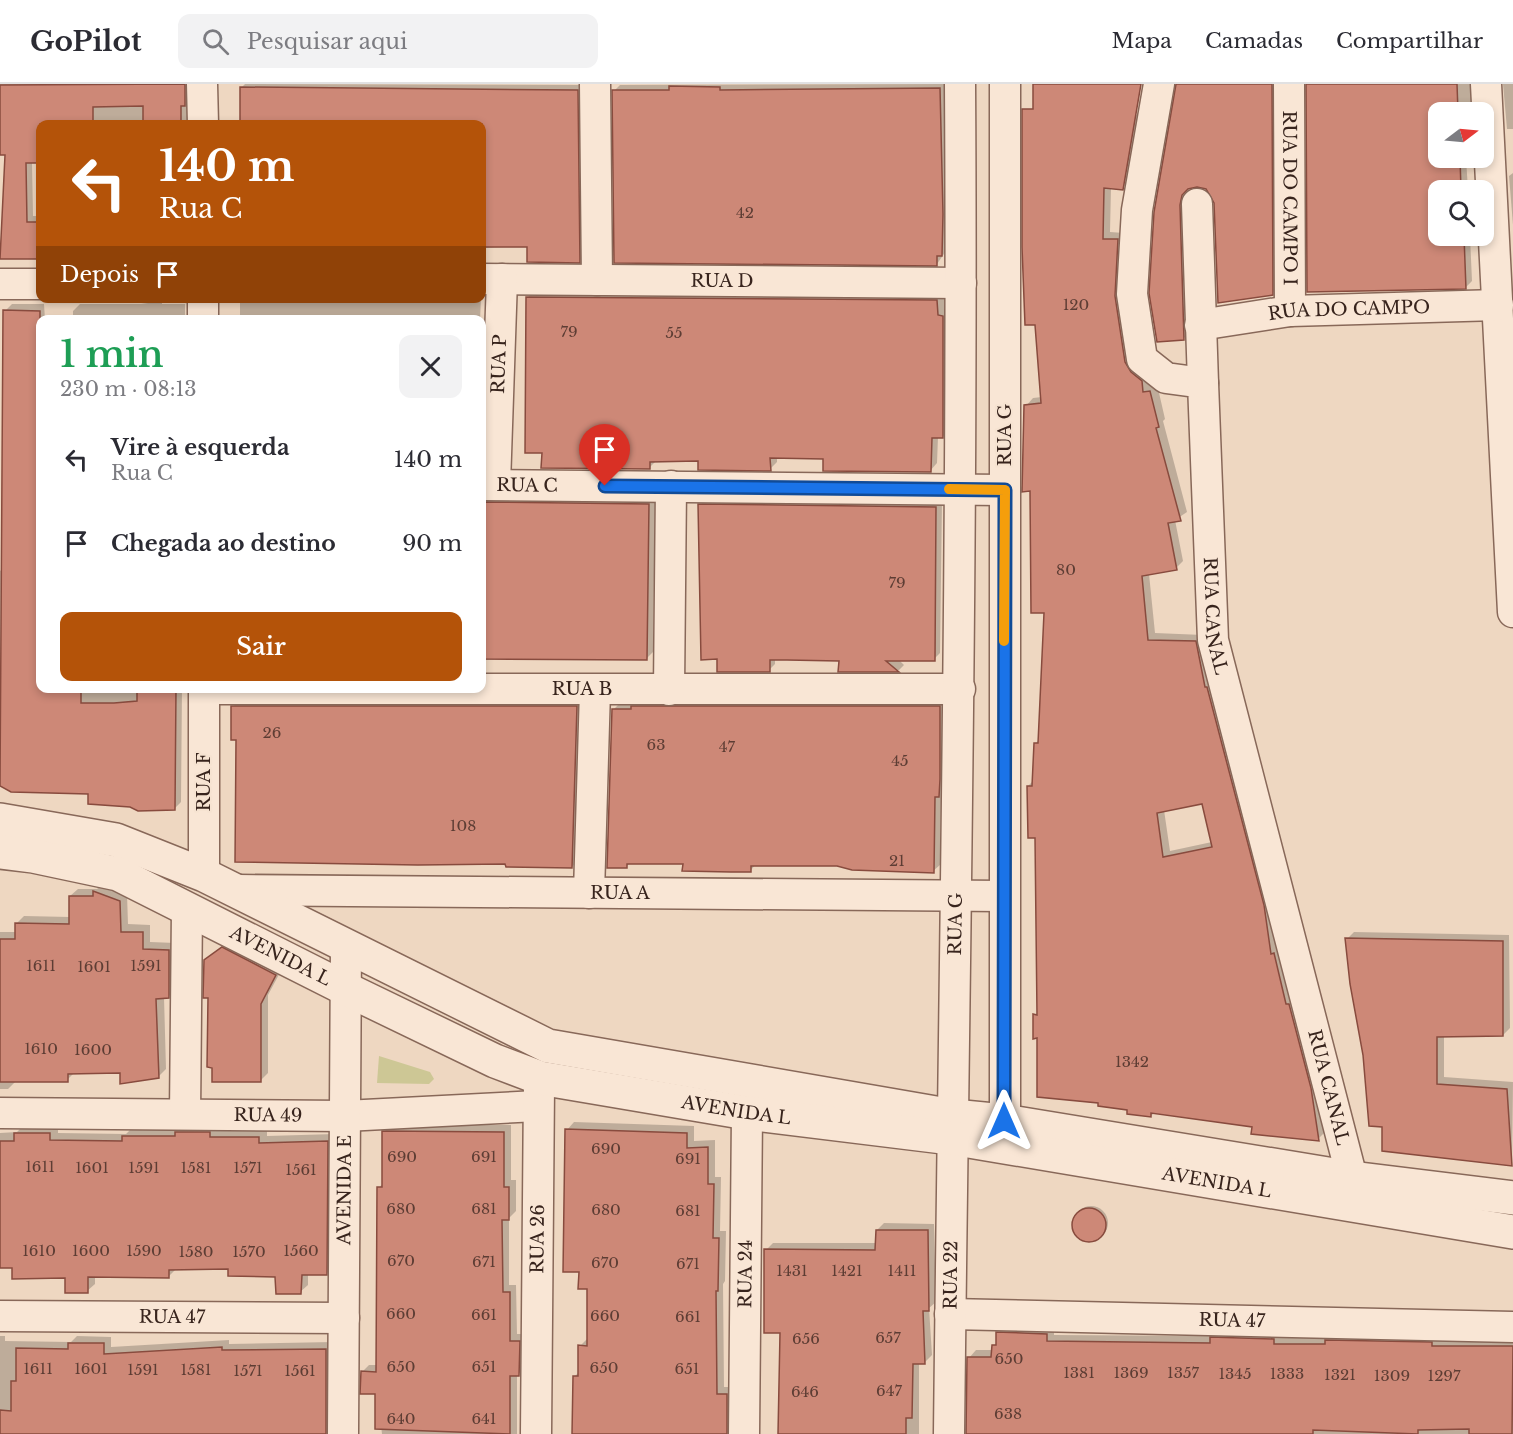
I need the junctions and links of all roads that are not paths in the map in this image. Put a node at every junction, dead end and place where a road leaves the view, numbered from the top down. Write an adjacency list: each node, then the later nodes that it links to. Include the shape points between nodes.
1 (202, 84): 8 (street)
2 (595, 84): 13 (street)
3 (960, 84): 14 (street, RUA G)
4 (1005, 84): 25 (street, RUA G)
5 (1159, 84): 20 (street, via 1137,210 1132,294 1142,360 1166,378)
6 (1289, 84): 18 (street, RUA DO CAMPO I)
7 (1486, 84): 9 (street)
8 (202, 120)
9 (1502, 160): 11 (street)
10 (1197, 204): 19 (street, RUA CANAL)
11 (1504, 255): 17 (street)
12 (492, 279): 13 (street, RUA D); 22 (street, RUA P)
13 (597, 280): 14 (street, RUA D)
14 (961, 283): 24 (street, RUA G)
15 (0, 284): 16 (street)
16 (36, 284)
17 (1498, 305): 18 (street, RUA DO CAMPO); 21 (street)
18 (1290, 311): 19 (street, RUA DO CAMPO)
19 (1200, 324): 20 (street, RUA CANAL)
20 (1203, 383): 51 (street, RUA CANAL, via 1213,640)
21 (1508, 428): 26 (street)
22 (488, 485): 23 (street, RUA C)
23 (671, 486): 24 (street, RUA C); 31 (street)
24 (959, 489): 25 (street, RUA C); 28 (street, RUA G)
25 (1005, 490): 39 (street, RUA G)
26 (1513, 606): 27 (street)
27 (1513, 612)
28 (960, 689): 31 (street, RUA B); 38 (street, RUA G)
29 (486, 690): 30 (street, RUA B)
30 (595, 690): 31 (street, RUA B); 37 (street)
31 (669, 690)
32 (204, 693): 35 (street, RUA F)
33 (0, 820): 35 (street, AVENIDA L, via 116,840)
34 (0, 852): 40 (street, AVENIDA L, via 118,874)
35 (204, 875): 36 (street, AVENIDA L)
36 (238, 890): 37 (street, RUA A); 41 (street, AVENIDA L)
37 (589, 893): 38 (street, RUA A)
38 (957, 896): 39 (street, RUA A); 49 (street, RUA G)
39 (1003, 896): 50 (street, RUA G)
40 (187, 908): 42 (street, AVENIDA L); 47 (street)
41 (346, 945): 42 (street, AVENIDA E); 43 (street, AVENIDA L)
42 (346, 989): 44 (street, AVENIDA L, via 495,1061); 48 (street, AVENIDA E)
43 (548, 1046): 44 (street, RUA 26); 49 (street, AVENIDA L)
44 (539, 1092): 46 (street, AVENIDA L); 48 (street, RUA 49); 59 (street, RUA 26)
45 (0, 1113): 47 (street, RUA 49)
46 (747, 1113): 49 (street, AVENIDA L); 60 (street, RUA 24)
47 (185, 1114): 48 (street, RUA 49)
48 (345, 1116): 56 (street, AVENIDA E)
49 (952, 1127): 50 (street, AVENIDA L); 54 (street, RUA 22)
50 (1004, 1134): 51 (street, AVENIDA L); 53 (street, AVENIDA L)
51 (1352, 1178): 52 (street, AVENIDA L)
52 (1513, 1198)
53 (1513, 1232)
54 (950, 1314): 57 (street, RUA 47); 61 (street, RUA 22)
55 (0, 1316): 56 (street, RUA 47)
56 (344, 1318): 58 (street, AVENIDA E)
57 (1513, 1327)
58 (343, 1434)
59 (536, 1434)
60 (744, 1434)
61 (949, 1434)

